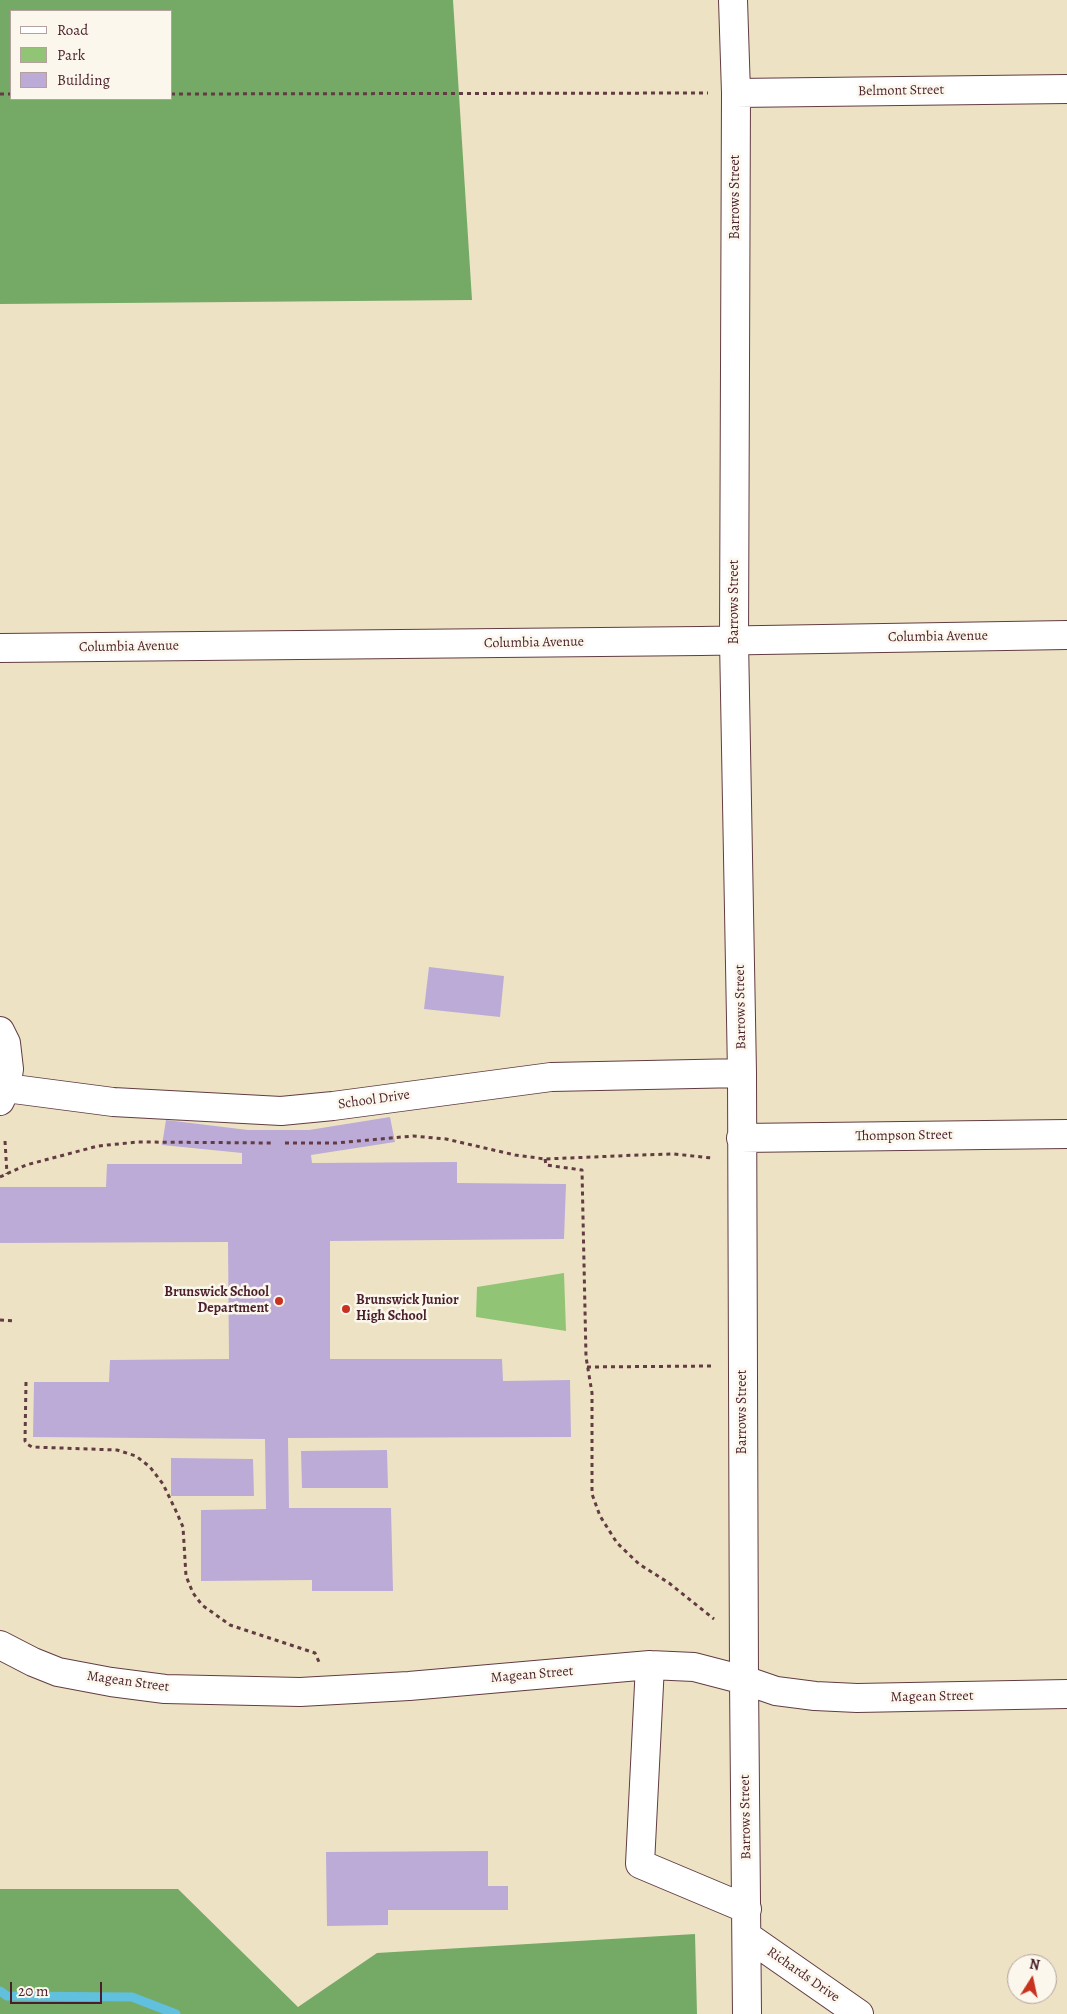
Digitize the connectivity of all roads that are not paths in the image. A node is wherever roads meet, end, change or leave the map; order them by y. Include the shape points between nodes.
1 (734, 0) edge
2 (1067, 90) edge
3 (736, 93) junction
4 (1067, 635) edge
5 (734, 640) junction
6 (0, 648) edge
7 (0, 1031) edge
8 (742, 1073) junction
9 (3, 1094) edge
10 (1067, 1134) edge
11 (742, 1138) junction
12 (0, 1645) edge
13 (650, 1665) junction
14 (744, 1680) junction
15 (1067, 1694) edge
16 (747, 1909) junction
17 (747, 1936) junction
18 (747, 2014) edge
19 (859, 2014) edge

1 - 3 street, Barrows Street
2 - 3 street, Belmont Street
3 - 5 street, Barrows Street
4 - 5 street, Columbia Avenue
5 - 6 street, Columbia Avenue
5 - 8 street, Barrows Street
7 - 9 street via 9,1056
8 - 9 street, School Drive via 551,1077 281,1111
8 - 11 street, Barrows Street
10 - 11 street, Thompson Street
11 - 14 street, Barrows Street
12 - 13 street, Magean Street via 58,1672 165,1689 300,1692
13 - 14 street, Magean Street via 694,1667
13 - 16 street via 640,1864
14 - 15 street, Magean Street via 776,1690 857,1698
14 - 16 street, Barrows Street
16 - 17 street, Barrows Street
17 - 18 street, Barrows Street
17 - 19 street, Richards Drive

